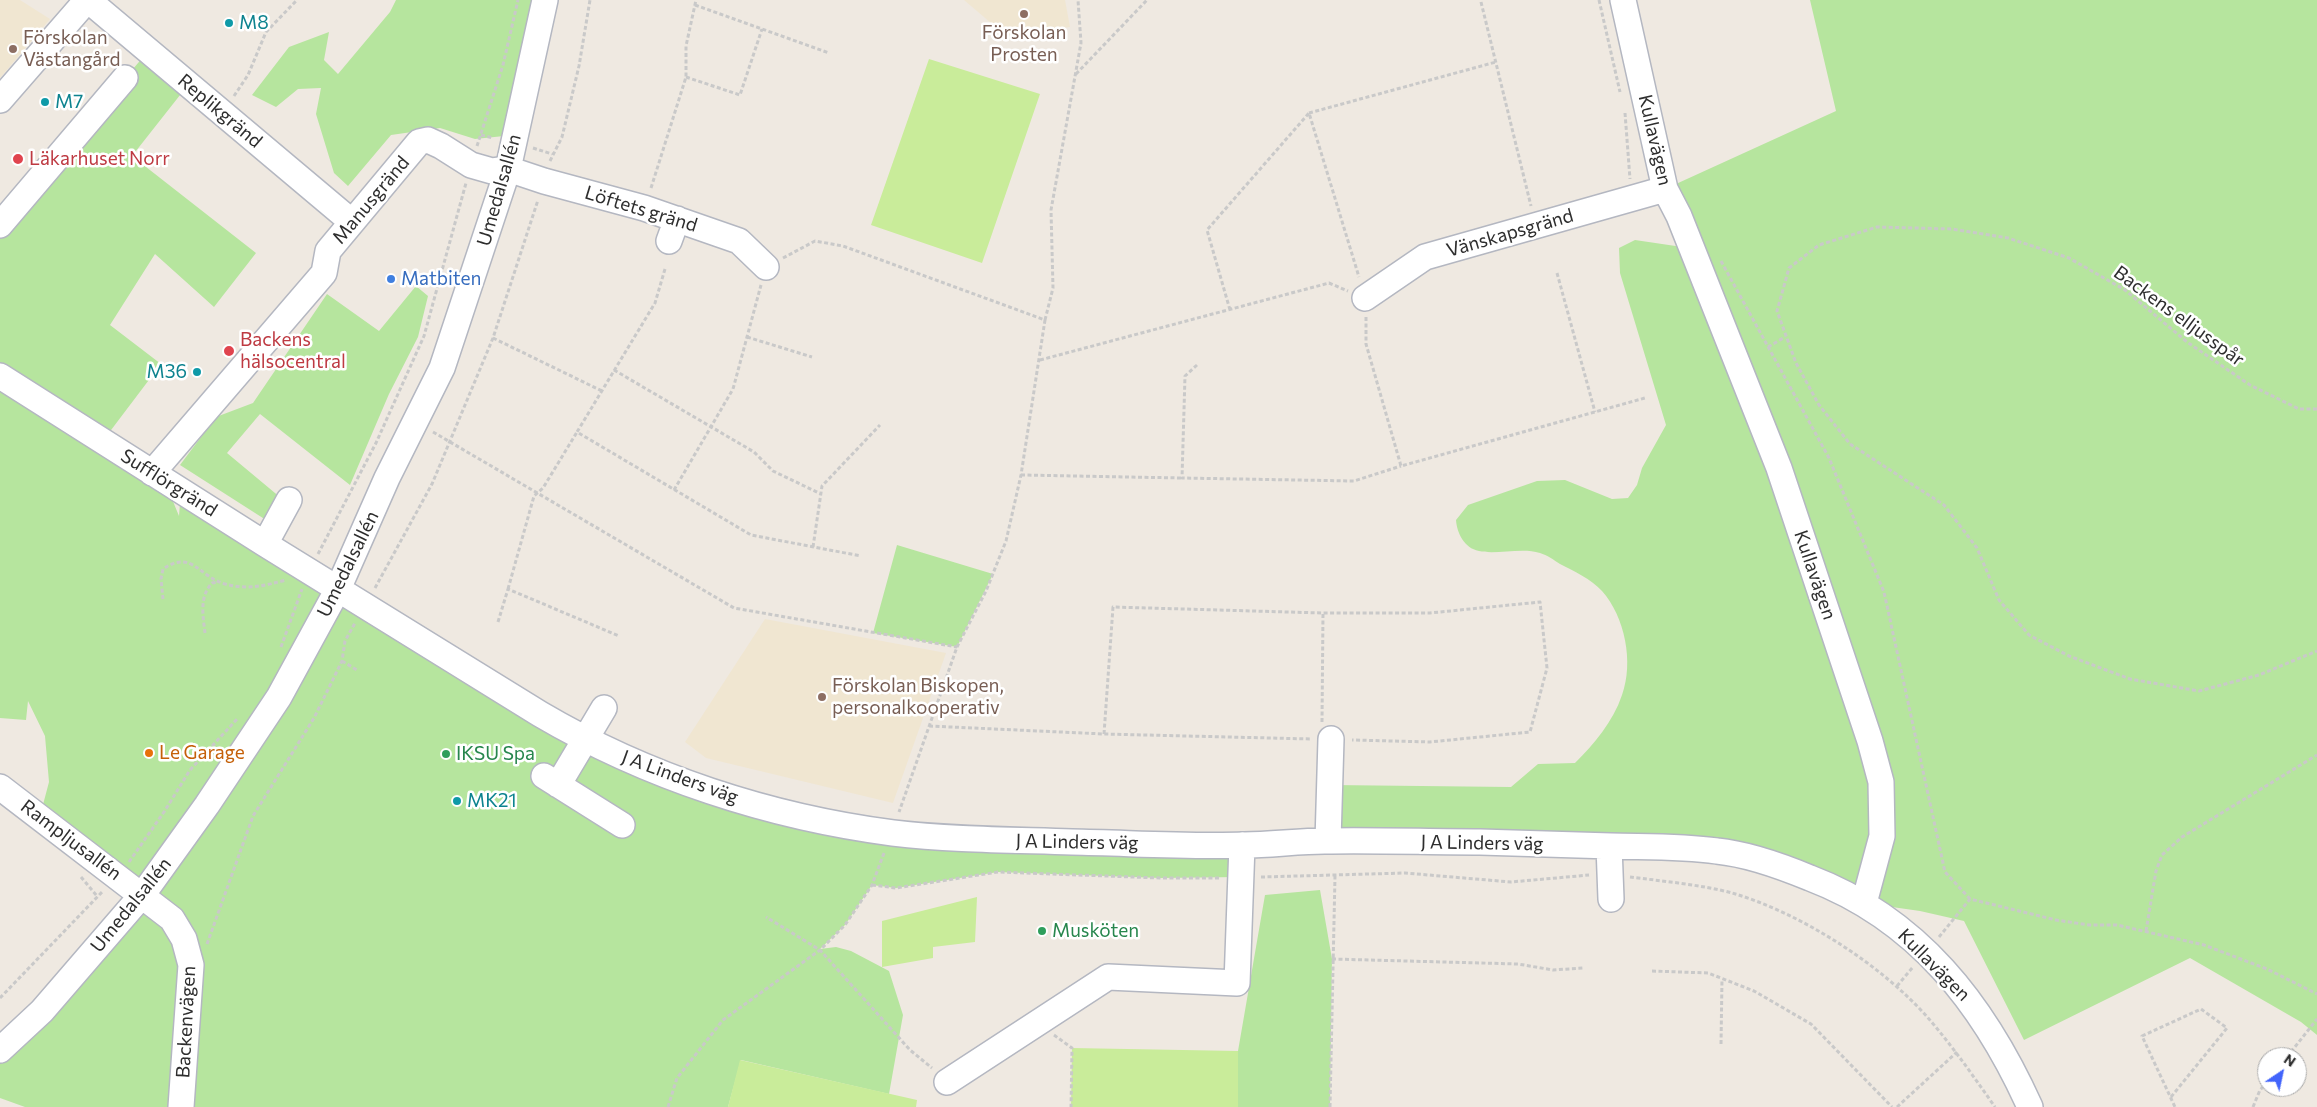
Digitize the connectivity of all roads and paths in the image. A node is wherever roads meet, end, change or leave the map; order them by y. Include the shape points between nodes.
1 (87, 0) edge
2 (297, 0) edge
3 (518, 0) edge
4 (546, 0) edge
5 (590, 0) edge
6 (696, 0) edge
7 (1078, 0) edge
8 (1147, 0) edge
9 (1599, 0) edge
10 (1624, 0) edge
11 (1481, 2) dead end
12 (695, 5) junction
13 (762, 29) junction
14 (829, 53) dead end
15 (1496, 62) junction
16 (1076, 74) junction
17 (686, 77) junction
18 (125, 78) dead end
19 (1621, 96) dead end
20 (0, 100) edge
21 (1623, 106) dead end
22 (222, 113) junction
23 (1309, 113) junction
24 (471, 165) junction
25 (508, 168) junction
26 (544, 181) junction
27 (1665, 189) junction
28 (1635, 197) junction
29 (644, 208) junction
30 (352, 222) junction
31 (0, 224) edge
32 (1536, 226) junction
33 (1720, 258) dead end
34 (766, 267) junction
35 (665, 268) dead end
36 (1556, 273) dead end
37 (1365, 298) junction
38 (1230, 310) junction
39 (1045, 320) junction
40 (1785, 336) junction
41 (747, 337) junction
42 (493, 338) junction
43 (1768, 347) junction
44 (812, 357) dead end
45 (1040, 360) junction
46 (1197, 366) dead end
47 (614, 370) junction
48 (0, 376) edge
49 (602, 391) junction
50 (1645, 398) dead end
51 (2317, 409) edge
52 (390, 410) junction
53 (1595, 412) junction
54 (414, 422) junction
55 (880, 425) dead end
56 (711, 427) junction
57 (577, 432) junction
58 (449, 440) junction
59 (1401, 466) junction
60 (152, 472) junction
61 (1021, 475) junction
62 (1182, 478) junction
63 (674, 490) junction
64 (539, 492) junction
65 (821, 494) junction
66 (289, 500) dead end
67 (265, 544) junction
68 (814, 547) junction
69 (861, 556) dead end
70 (305, 569) junction
71 (220, 582) junction
72 (338, 589) junction
73 (508, 589) junction
74 (163, 599) dead end
75 (364, 605) junction
76 (1323, 613) junction
77 (498, 622) dead end
78 (206, 633) dead end
79 (619, 636) dead end
80 (956, 647) junction
81 (280, 648) dead end
82 (2317, 651) edge
83 (342, 661) junction
84 (356, 670) dead end
85 (604, 708) dead end
86 (242, 713) dead end
87 (929, 726) junction
88 (1104, 734) junction
89 (1327, 739) junction
90 (585, 740) junction
91 (2317, 755) edge
92 (0, 787) edge
93 (899, 813) dead end
94 (622, 825) dead end
95 (1328, 841) junction
96 (1242, 845) junction
97 (1609, 846) junction
98 (885, 848) dead end
99 (1335, 876) junction
100 (119, 877) junction
101 (1240, 877) junction
102 (872, 885) junction
103 (1611, 887) junction
104 (143, 894) junction
105 (1970, 898) junction
106 (1864, 903) junction
107 (766, 917) dead end
108 (2146, 931) junction
109 (184, 939) junction
110 (1935, 942) dead end
111 (820, 950) junction
112 (1332, 959) junction
113 (1915, 965) dead end
114 (1584, 968) dead end
115 (1652, 971) dead end
116 (1722, 979) junction
117 (1897, 986) junction
118 (2317, 994) edge
119 (0, 998) edge
120 (2317, 1019) edge
121 (1037, 1023) junction
122 (1721, 1044) dead end
123 (2295, 1047) edge
124 (0, 1050) edge
125 (1957, 1052) junction
126 (948, 1082) joint
127 (2171, 1098) junction
128 (181, 1107) edge
129 (668, 1107) edge
130 (1072, 1107) edge
131 (1330, 1107) edge
132 (1892, 1107) edge
133 (1897, 1107) edge
134 (1995, 1107) edge
135 (2030, 1107) edge
136 (2175, 1107) edge

1 - 20 street
1 - 22 street, Replikgränd
2 - 22 path via 266,32 248,75
3 - 24 path via 503,65
4 - 25 street, Umedalsallén
5 - 26 path via 562,137 552,154
6 - 12 path
7 - 16 path via 1082,43
8 - 16 path
9 - 19 path
10 - 27 street, Kullavägen
11 - 15 path
12 - 13 path
12 - 17 path via 686,46
13 - 14 path
13 - 17 path via 740,95
15 - 23 path
15 - 32 path
16 - 39 path via 1051,210 1053,288
17 - 29 path
18 - 31 street
21 - 28 path via 1630,184
22 - 30 street, Replikgränd
23 - 37 path
23 - 38 path via 1207,230
24 - 25 street, Manusgränd via 492,170
24 - 30 street, Manusgränd via 428,140 419,142
24 - 52 path via 424,336
25 - 26 street, Löftets gränd
25 - 54 street, Umedalsallén via 442,368
26 - 29 street, Löftets gränd
26 - 42 path
27 - 28 street, Vänskapsgränd
27 - 106 street, Kullavägen via 1778,468 1870,741 1881,782 1882,836
28 - 32 street, Vänskapsgränd
29 - 34 street, Löftets gränd via 673,230 739,241
30 - 60 street, Manusgränd via 328,251 324,273
32 - 37 street, Vänskapsgränd via 1425,257
33 - 43 path
34 - 39 path via 815,241 843,246
34 - 41 path
35 - 47 path via 655,303
36 - 53 path
37 - 38 path via 1329,284
37 - 59 path via 1366,344
38 - 45 path
39 - 45 path
40 - 43 path
40 - 51 path, Backens elljusspår via 1777,311 1789,268 1819,245 1877,227 1952,229 2008,238 2069,258 2125,290 2187,342 2250,385 2299,408
40 - 82 path, Backens elljusspår via 1819,405 1850,444 1944,505 1977,548 1999,600 2029,635 2069,656 2130,679 2199,691 2259,674
41 - 44 path
41 - 56 path via 733,389
42 - 49 path
42 - 58 path
43 - 105 path via 1829,458 1884,592 1945,872
45 - 61 path
46 - 62 path via 1185,376
47 - 49 path
47 - 56 path
48 - 60 street, Sufflörgränd
49 - 57 path
50 - 53 path
52 - 54 path
52 - 70 path via 376,443
53 - 59 path
54 - 58 path
54 - 72 street, Umedalsallén
55 - 65 path via 822,486
56 - 63 path
56 - 65 path via 754,452 773,471
57 - 63 path
57 - 64 path
58 - 64 path
58 - 75 path via 432,484 398,550
59 - 62 path via 1354,481
60 - 67 street, Sufflörgränd
61 - 62 path
61 - 80 path via 1006,541 986,591
63 - 68 path via 751,535
64 - 73 path via 534,496
64 - 80 path via 734,608
65 - 68 path
66 - 67 street
67 - 70 street, Sufflörgränd
68 - 69 path
70 - 71 path via 286,580 256,588
70 - 72 street, Sufflörgränd
70 - 81 path via 304,582
71 - 74 path via 189,562 174,561 163,569 160,579
71 - 78 path via 212,583 205,594 202,610
72 - 75 street, J A Linders väg
72 - 104 street, Umedalsallén via 279,697
73 - 77 path
73 - 79 path
75 - 83 path via 345,641
75 - 90 street, J A Linders väg
76 - 88 path via 1112,607
76 - 89 path
76 - 89 path via 1430,613 1540,602 1547,668 1530,732 1430,742
80 - 87 path
83 - 84 path
83 - 109 path via 314,718 253,816 208,944
85 - 90 street
86 - 100 path via 190,770
87 - 88 path
87 - 93 path
88 - 89 path
89 - 95 street
90 - 94 street via 551,781
90 - 96 street, J A Linders väg via 701,789 798,815 893,832 998,840
91 - 108 path via 2182,837 2162,854 2156,870
92 - 100 street, Rampljusallén
95 - 96 street, J A Linders väg
95 - 97 street, J A Linders väg
96 - 101 street
97 - 103 street
97 - 106 street, J A Linders väg via 1686,848 1749,857 1814,879
98 - 102 path
99 - 101 path
99 - 103 path via 1405,873 1511,882 1584,875
99 - 112 path
100 - 104 street, Rampljusallén
100 - 119 path
101 - 102 path via 1160,878 998,872 896,888
101 - 121 street via 1236,983 1108,977
102 - 111 path via 845,925
103 - 117 path via 1732,893 1802,921
104 - 109 street, Backenvägen via 172,919
104 - 124 street, Umedalsallén via 42,1010
105 - 108 path via 2056,920
105 - 110 path
106 - 135 street, Kullavägen via 1919,945 1954,980 1992,1034
107 - 111 path
108 - 118 path via 2239,957
109 - 128 street, Backenvägen via 191,965
111 - 126 path via 910,1050
111 - 129 path via 723,1020 677,1078
112 - 114 path via 1518,964 1552,970
112 - 131 path
113 - 117 path
115 - 116 path via 1708,973
116 - 122 path
116 - 132 path via 1754,991 1810,1024
117 - 125 path
120 - 123 path
121 - 126 street
121 - 130 path via 1072,1048
125 - 133 path
125 - 134 path
127 - 127 path via 2142,1036 2201,1009 2227,1028
127 - 136 path

